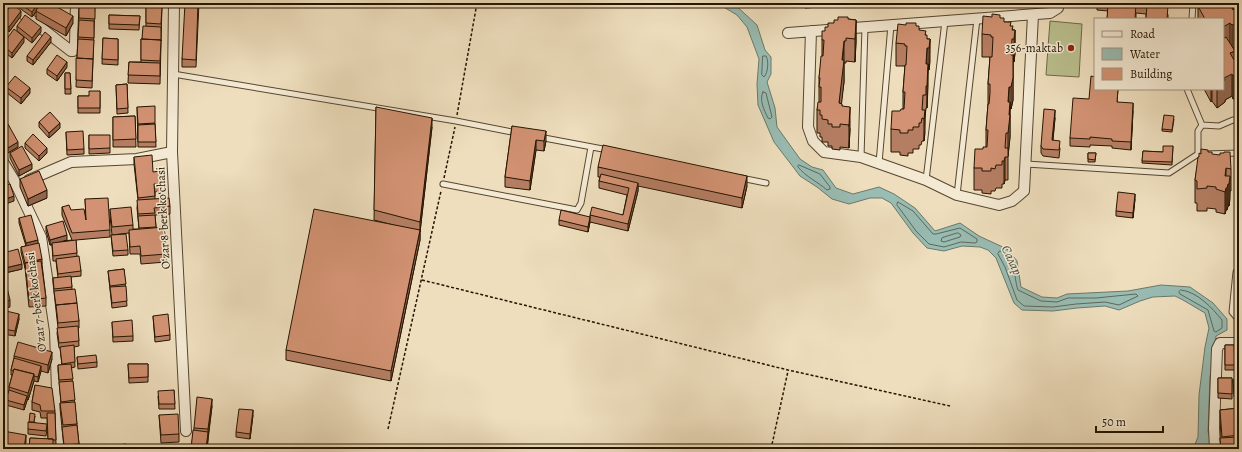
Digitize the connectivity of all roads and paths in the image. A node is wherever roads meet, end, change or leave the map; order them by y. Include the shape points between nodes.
1 (9, 3) edge
2 (76, 3) edge
3 (174, 3) edge
4 (478, 3) edge
5 (1058, 3) edge
6 (1193, 3) edge
7 (1033, 15) junction
8 (1192, 18) edge
9 (977, 19) junction
10 (944, 21) junction
11 (891, 25) junction
12 (865, 27) junction
13 (811, 31) junction
14 (788, 33) dead end
15 (173, 74) junction
16 (1187, 90) edge
17 (1239, 120) edge
18 (456, 121) junction
19 (1202, 125) junction
20 (524, 134) edge
21 (531, 135) edge
22 (591, 147) junction
23 (172, 152) junction
24 (614, 152) edge
25 (1198, 154) junction
26 (1239, 154) edge
27 (861, 157) junction
28 (3, 162) edge
29 (879, 163) junction
30 (1026, 164) junction
31 (735, 176) edge
32 (926, 180) junction
33 (766, 183) dead end
34 (443, 184) junction
35 (16, 186) junction
36 (957, 195) junction
37 (1239, 270) edge
38 (422, 280) junction
39 (1239, 318) edge
40 (1239, 343) edge
41 (788, 370) junction
42 (950, 406) dead end
43 (388, 430) dead end
44 (186, 432) dead end
45 (59, 449) edge
46 (771, 449) edge
47 (1215, 449) edge

1 - 2 street via 71,51 75,44
3 - 15 street, Oʻzar 8-berk koʻchasi
4 - 18 path
5 - 7 street via 1058,8 1050,13
6 - 8 lane
7 - 9 street
7 - 30 street
9 - 10 street
9 - 36 lane
10 - 11 street
10 - 32 lane
11 - 12 street
11 - 29 lane
12 - 13 street
12 - 27 lane
13 - 14 street
13 - 27 street via 808,127 813,141 824,152
15 - 18 lane
15 - 23 street, Oʻzar 8-berk koʻchasi
16 - 19 lane
17 - 19 lane via 1219,126
18 - 20 lane
18 - 34 path
19 - 25 lane via 1198,131
21 - 22 lane
22 - 24 lane
22 - 34 lane via 581,202 577,210
23 - 35 street via 137,160 71,162
23 - 44 street, Oʻzar 8-berk koʻchasi
25 - 26 lane
25 - 30 lane via 1169,173
27 - 29 street
28 - 35 street, O'zar 7-berk ko'chasi
29 - 32 street
30 - 36 street via 1024,192 1012,201 998,206
31 - 33 lane
32 - 36 street
34 - 38 path
35 - 45 street, O'zar 7-berk ko'chasi via 41,237 54,331
37 - 39 lane via 1236,272 1232,312
38 - 41 path
38 - 43 path
40 - 47 street via 1220,344 1218,349
41 - 42 path
41 - 46 path

